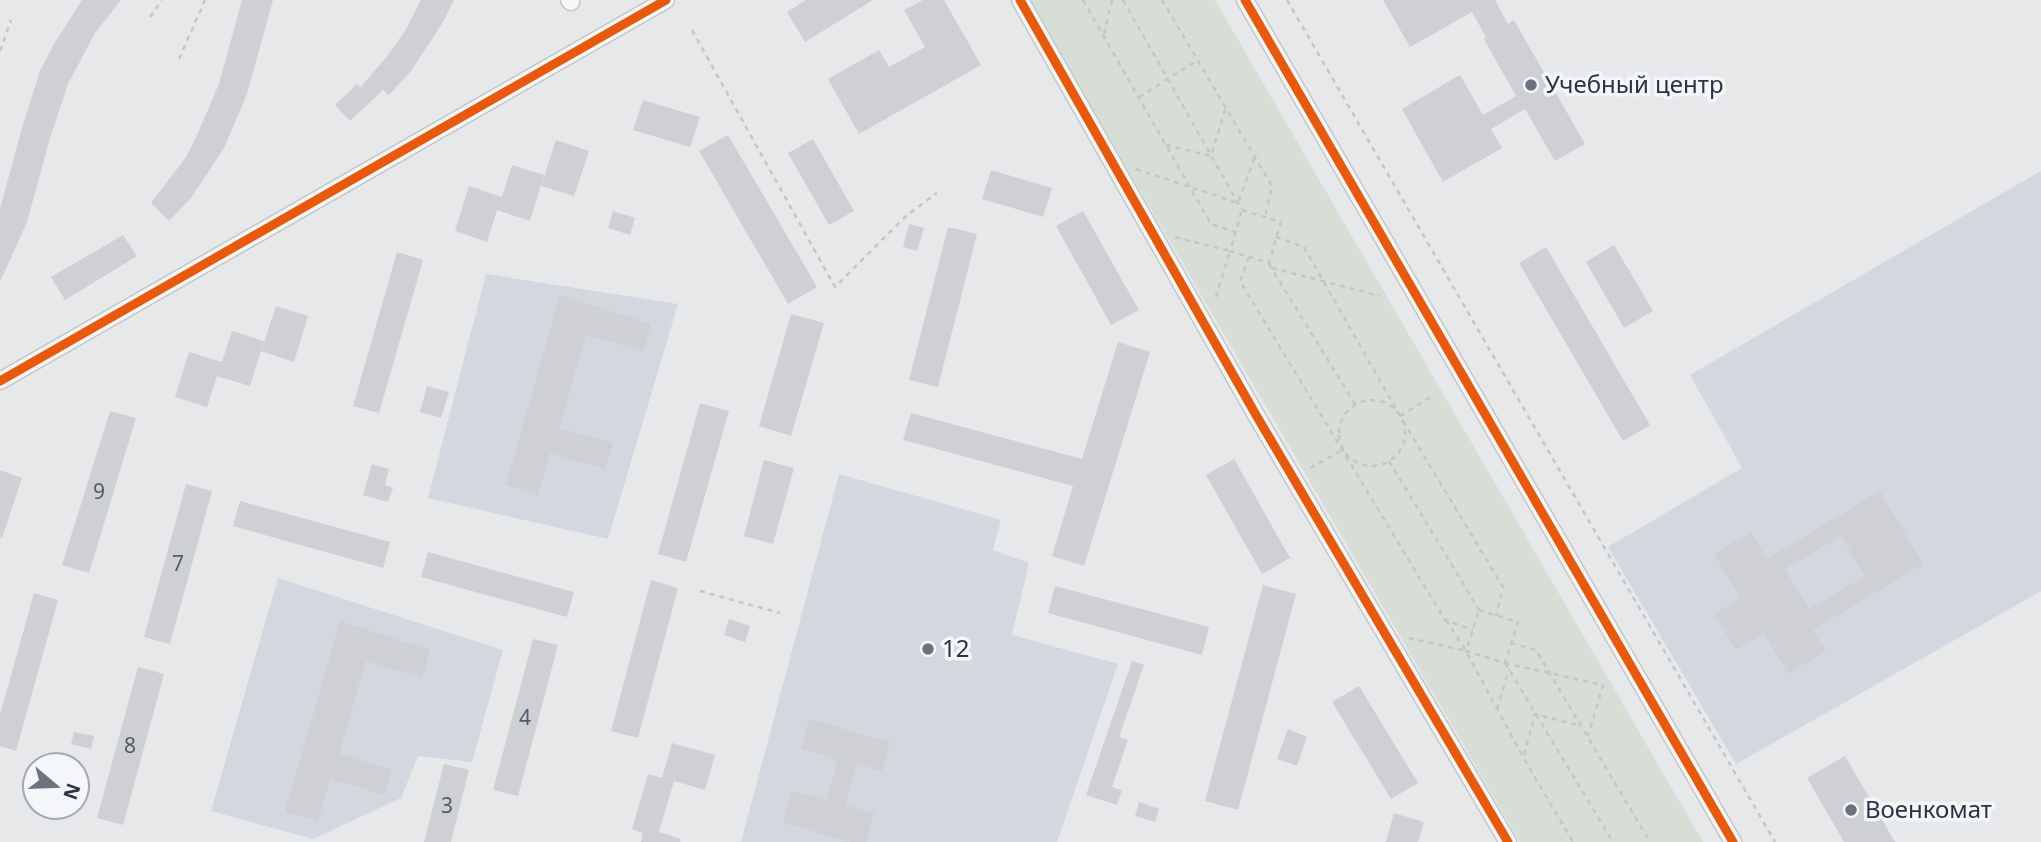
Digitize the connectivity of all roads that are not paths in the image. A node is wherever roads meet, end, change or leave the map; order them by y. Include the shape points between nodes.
1 (666, 0) edge
2 (1020, 0) edge
3 (1245, 0) edge
4 (0, 381) edge
5 (1508, 842) edge
6 (1733, 842) edge

1 - 4 street
2 - 5 street via 1256,415
3 - 6 street

